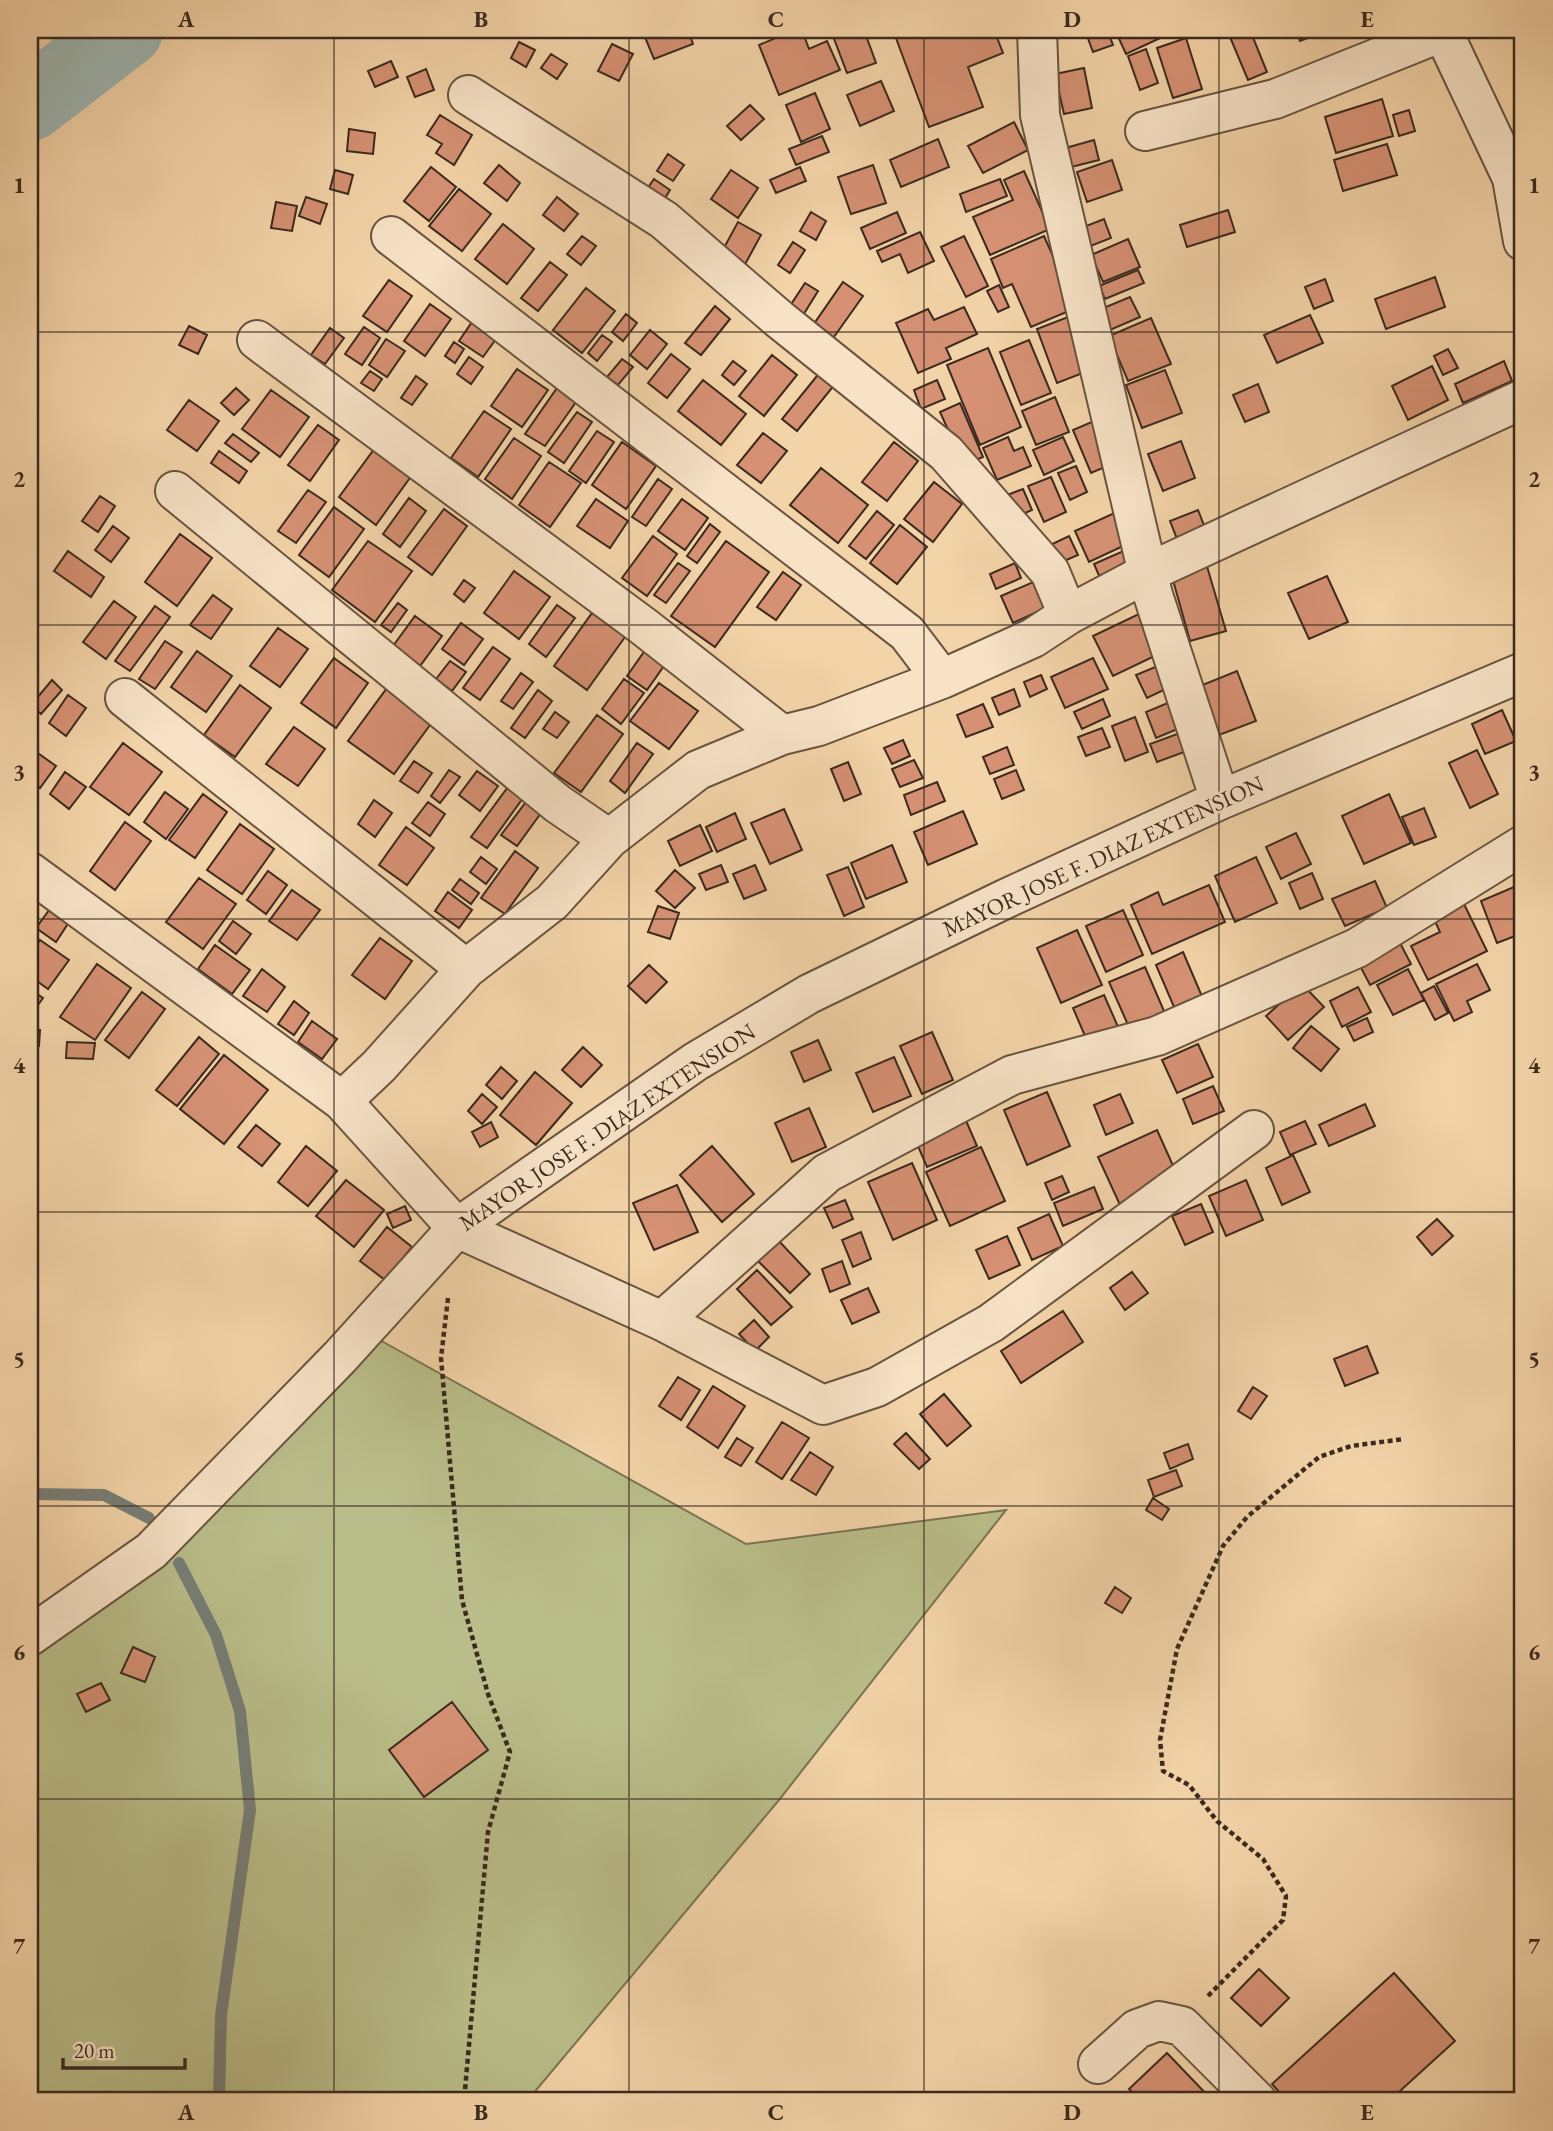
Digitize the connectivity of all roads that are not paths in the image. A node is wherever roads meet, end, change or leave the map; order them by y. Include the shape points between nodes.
1 (1037, 30) edge
2 (1442, 31) edge
3 (468, 95) dead end
4 (1145, 131) dead end
5 (391, 236) dead end
6 (1523, 241) edge
7 (257, 340) dead end
8 (1523, 399) edge
9 (175, 491) dead end
10 (1149, 572) junction
11 (1068, 615) junction
12 (1523, 672) edge
13 (942, 679) junction
14 (125, 698) dead end
15 (782, 735) junction
16 (1220, 800) junction
17 (609, 839) junction
18 (1523, 845) edge
19 (30, 872) edge
20 (466, 969) junction
21 (342, 1101) junction
22 (1254, 1130) dead end
23 (457, 1228) junction
24 (662, 1321) junction
25 (30, 1636) edge
26 (1098, 2064) dead end
27 (1257, 2101) edge

1 - 10 street via 1040,115
2 - 4 street via 1275,99
2 - 6 street via 1512,178
3 - 11 street via 664,220 946,453 1050,572
5 - 13 street via 907,633
7 - 15 street
8 - 10 street
9 - 17 street via 558,804
10 - 11 street
10 - 16 street
11 - 13 street via 1033,638
12 - 16 street, MAYOR JOSE F. DIAZ EXTENSION
13 - 15 street via 819,726
14 - 20 street
15 - 17 street via 698,770
16 - 23 street, MAYOR JOSE F. DIAZ EXTENSION via 809,994 695,1062
17 - 20 street via 552,902
18 - 24 street via 1357,948 1157,1036 1012,1075 827,1173
19 - 21 street
20 - 21 street
21 - 23 street
22 - 24 street via 991,1323 877,1387 823,1405
23 - 24 street
23 - 25 street, MAYOR JOSE F. DIAZ EXTENSION via 340,1357 151,1551
26 - 27 street via 1137,2029 1159,2021 1182,2026

